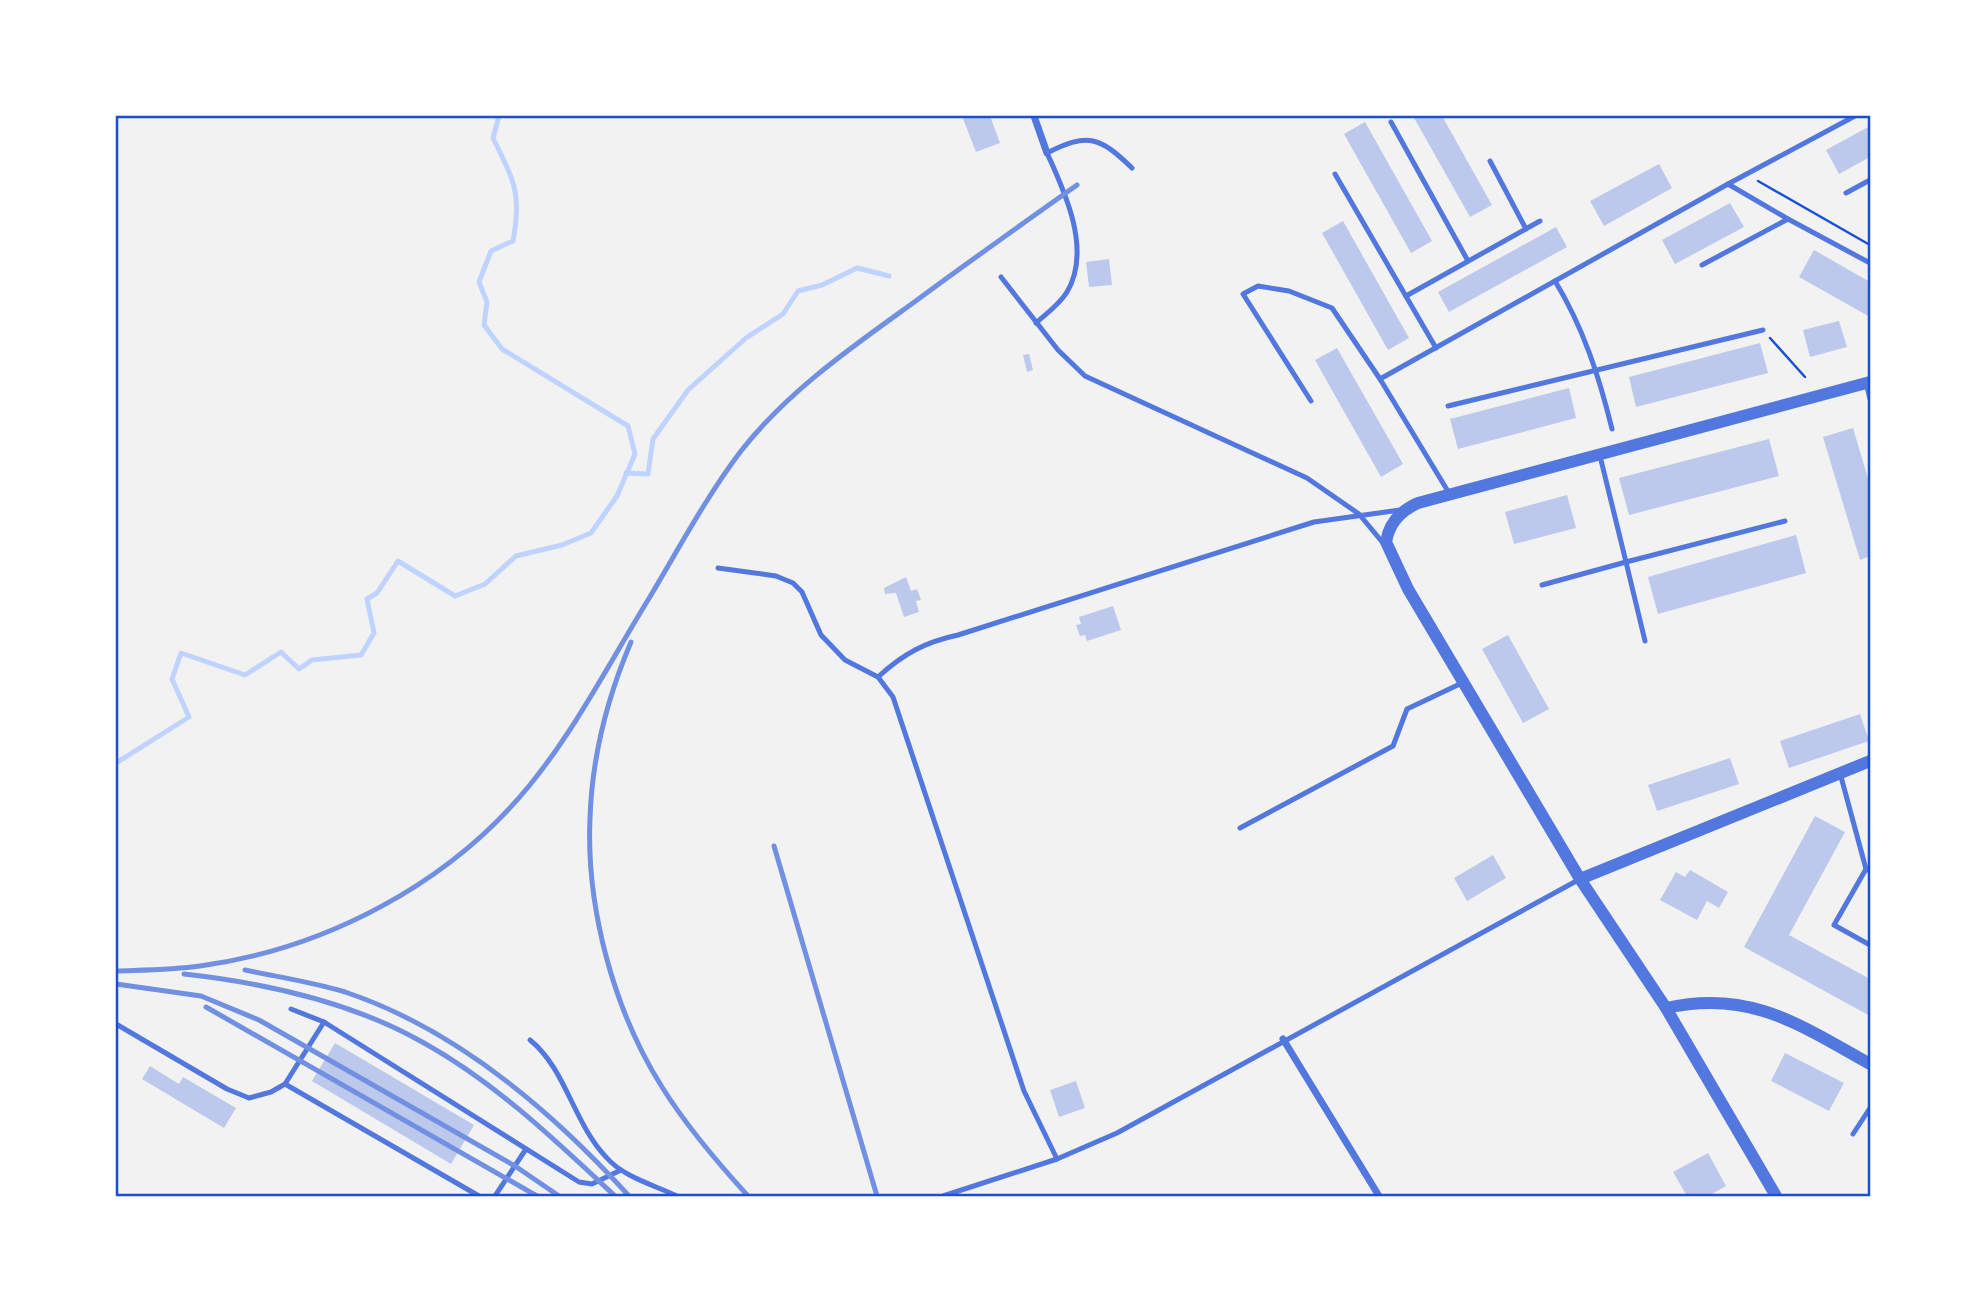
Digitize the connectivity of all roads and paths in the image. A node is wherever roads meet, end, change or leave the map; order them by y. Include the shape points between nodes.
1 (1034, 116) edge
2 (1855, 116) edge
3 (1391, 122) dead end
4 (1047, 153) junction
5 (1490, 161) dead end
6 (1132, 168) dead end
7 (1335, 174) dead end
8 (1746, 174) junction
9 (1871, 180) edge
10 (1728, 184) junction
11 (1846, 193) dead end
12 (1788, 219) junction
13 (1540, 221) dead end
14 (1525, 229) junction
15 (1871, 245) edge
16 (1468, 261) junction
17 (1871, 262) edge
18 (1702, 265) dead end
19 (1000, 277) dead end
20 (1555, 281) junction
21 (1406, 296) junction
22 (1036, 323) junction
23 (1763, 330) joint
24 (1436, 348) junction
25 (1598, 371) junction
26 (1805, 377) dead end
27 (1380, 379) junction
28 (1868, 382) edge
29 (1871, 399) edge
30 (1311, 401) dead end
31 (1448, 407) dead end
32 (1612, 429) dead end
33 (1599, 453) junction
34 (1450, 495) junction
35 (1406, 509) junction
36 (1359, 513) junction
37 (1786, 521) dead end
38 (1390, 555) junction
39 (1626, 562) junction
40 (718, 568) dead end
41 (1542, 585) dead end
42 (1645, 641) dead end
43 (878, 677) junction
44 (1465, 682) junction
45 (1871, 761) edge
46 (1840, 773) junction
47 (1240, 828) dead end
48 (1868, 870) edge
49 (1580, 878) junction
50 (1871, 945) edge
51 (1666, 1008) junction
52 (291, 1009) dead end
53 (324, 1022) junction
54 (116, 1024) edge
55 (1283, 1039) junction
56 (530, 1040) dead end
57 (1870, 1062) edge
58 (285, 1084) junction
59 (1871, 1108) edge
60 (1853, 1134) dead end
61 (526, 1149) junction
62 (1056, 1159) junction
63 (621, 1170) junction
64 (479, 1196) edge
65 (495, 1196) edge
66 (677, 1196) edge
67 (943, 1196) edge
68 (1379, 1196) edge
69 (1776, 1196) edge

1 - 4 street
2 - 8 lane
3 - 16 lane
4 - 6 lane via 1076,140 1095,140
4 - 22 lane via 1074,218 1075,257 1066,293
5 - 14 lane
7 - 21 lane
8 - 10 lane
8 - 15 path
9 - 11 lane
10 - 12 lane
10 - 20 lane
12 - 17 lane
12 - 18 lane
13 - 14 lane
14 - 16 lane
16 - 21 lane
19 - 22 lane
20 - 24 lane
20 - 25 lane
21 - 24 lane
22 - 36 lane via 1085,376 1307,478
23 - 25 lane
23 - 26 path
24 - 27 lane
25 - 31 lane
25 - 32 lane
27 - 30 lane via 1332,309 1289,291 1258,286 1243,294
27 - 34 lane
28 - 29 lane
28 - 33 street
33 - 34 street
33 - 39 lane
34 - 35 street
35 - 36 lane
35 - 38 street via 1388,531
36 - 38 lane
36 - 43 lane via 1314,522 927,642
37 - 39 lane
38 - 44 street
39 - 41 lane
39 - 42 lane
40 - 43 lane via 776,576 793,583 802,592 821,635 845,660
43 - 62 lane via 900,710 1024,1091
44 - 47 lane via 1407,709 1393,746
44 - 49 street
45 - 46 street
46 - 48 lane
46 - 49 street
48 - 50 lane via 1834,925
49 - 51 street
49 - 55 lane
51 - 57 street via 1703,1000 1750,1007 1787,1018
51 - 69 street
52 - 53 lane
53 - 58 lane
53 - 61 lane
54 - 58 lane via 239,1094 259,1097
55 - 62 lane via 1117,1133
55 - 68 street
56 - 63 lane via 553,1063 593,1141
58 - 64 lane
59 - 60 lane
61 - 63 lane via 586,1184
61 - 65 lane
62 - 67 lane
63 - 66 lane

